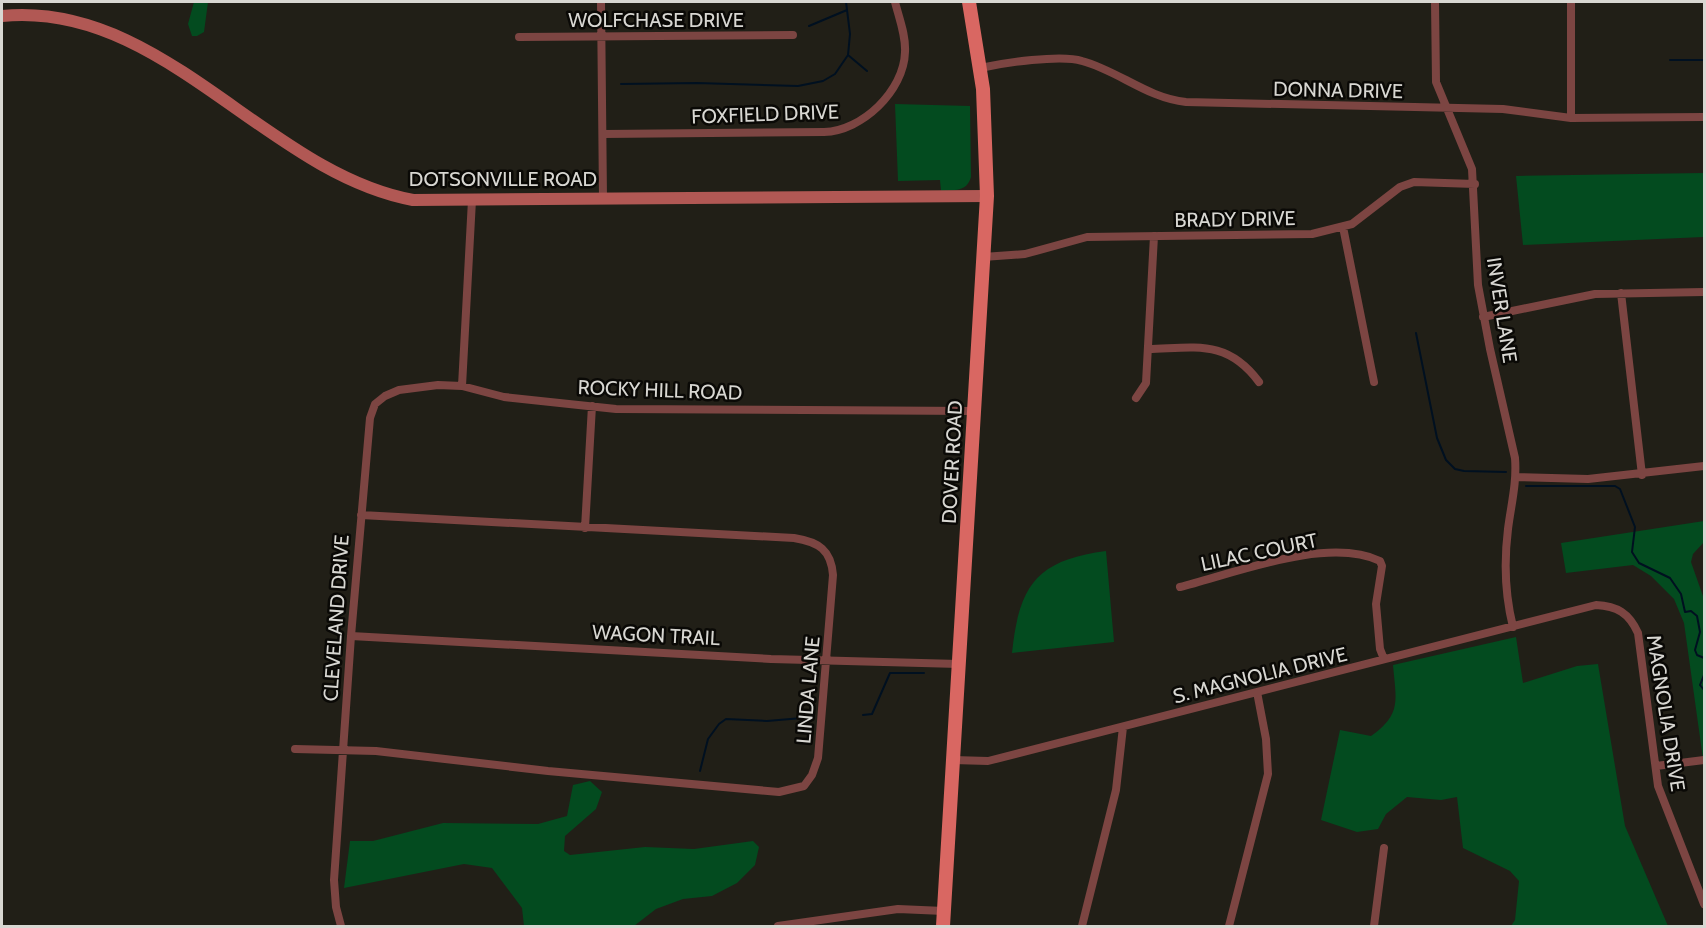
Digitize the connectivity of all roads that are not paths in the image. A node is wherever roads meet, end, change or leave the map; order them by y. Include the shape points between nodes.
1 (601, 2) edge
2 (895, 2) edge
3 (969, 2) edge
4 (1435, 2) edge
5 (1571, 2) edge
6 (2, 16) edge
7 (793, 35) dead end
8 (601, 36) junction
9 (519, 37) dead end
10 (980, 68) junction
11 (1446, 109) junction
12 (1704, 117) edge
13 (1571, 118) junction
14 (603, 134) junction
15 (1475, 184) junction
16 (987, 196) junction
17 (603, 199) junction
18 (472, 200) junction
19 (1343, 227) junction
20 (1154, 236) junction
21 (983, 257) junction
22 (1704, 292) edge
23 (1621, 293) junction
24 (1484, 317) junction
25 (1148, 348) junction
26 (1259, 382) dead end
27 (1374, 382) dead end
28 (462, 386) junction
29 (1136, 398) dead end
30 (592, 406) junction
31 (974, 411) junction
32 (1704, 466) edge
33 (1642, 475) junction
34 (1516, 477) junction
35 (361, 515) junction
36 (585, 528) junction
37 (1180, 587) dead end
38 (1574, 611) joint
39 (1513, 627) junction
40 (351, 636) junction
41 (1384, 659) junction
42 (827, 660) junction
43 (959, 664) junction
44 (1257, 692) junction
45 (1123, 727) junction
46 (295, 749) dead end
47 (342, 752) junction
48 (953, 760) junction
49 (1704, 760) edge
50 (1656, 766) junction
51 (1384, 848) dead end
52 (1704, 904) edge
53 (944, 911) junction
54 (799, 925) edge
55 (341, 927) edge
56 (778, 927) edge
57 (943, 927) edge
58 (1082, 927) edge
59 (1229, 927) edge
60 (1374, 927) edge

1 - 8 street
2 - 14 street, FOXFIELD DRIVE via 904,40 901,74 891,91 865,117 844,130
3 - 10 main road, DOVER ROAD
4 - 11 street, INVER LANE via 1436,82
5 - 13 street
6 - 18 main road, DOTSONVILLE ROAD via 18,7 81,12 113,21 135,31 200,75 327,167 369,188 412,200
7 - 8 street, WOLFCHASE DRIVE
8 - 9 street, WOLFCHASE DRIVE
8 - 14 street
10 - 11 street, DONNA DRIVE via 1074,59 1173,100
10 - 16 main road, DOVER ROAD
11 - 13 street, DONNA DRIVE via 1524,110
11 - 15 street, INVER LANE via 1468,156
12 - 13 street, DONNA DRIVE
14 - 17 street
15 - 19 street, BRADY DRIVE via 1425,181 1400,187 1370,212
15 - 24 street, INVER LANE via 1476,265
16 - 17 main road, DOTSONVILLE ROAD
16 - 21 main road, DOVER ROAD
17 - 18 main road, DOTSONVILLE ROAD
18 - 28 street
19 - 20 street, BRADY DRIVE via 1312,234
19 - 27 street
20 - 21 street, BRADY DRIVE via 1087,237 1025,254
20 - 25 street
21 - 31 main road, DOVER ROAD
22 - 23 street
23 - 24 street via 1575,296
23 - 33 street
24 - 34 street, INVER LANE via 1514,446
25 - 26 street via 1222,351 1240,361
25 - 29 street via 1146,383
28 - 30 street, ROCKY HILL ROAD via 504,397
28 - 35 street, CLEVELAND DRIVE via 399,390 375,404 370,418
30 - 31 street, ROCKY HILL ROAD via 616,410
30 - 36 street
31 - 43 main road, DOVER ROAD
32 - 33 street
33 - 34 street via 1588,479
34 - 39 street, INVER LANE via 1506,552 1506,587
35 - 36 street, LINDA LANE
35 - 40 street, CLEVELAND DRIVE
36 - 42 street, LINDA LANE via 794,538 816,543 828,553 833,570
37 - 41 street, LILAC COURT via 1321,553 1359,555 1380,561 1382,574 1376,611
38 - 39 street, S. MAGNOLIA DRIVE
38 - 50 street, MAGNOLIA DRIVE via 1596,605 1614,607 1634,623 1640,642
39 - 41 street, S. MAGNOLIA DRIVE
40 - 42 street, WAGON TRAIL
40 - 47 street, CLEVELAND DRIVE
41 - 44 street, S. MAGNOLIA DRIVE
42 - 43 street, WAGON TRAIL
42 - 47 street, LINDA LANE via 818,758 808,782 793,790 637,780 376,752
43 - 48 main road, DOVER ROAD
44 - 45 street, S. MAGNOLIA DRIVE
44 - 59 street via 1268,774
45 - 48 street, S. MAGNOLIA DRIVE via 988,761
45 - 58 street via 1116,790
46 - 47 street, LINDA LANE
47 - 55 street, CLEVELAND DRIVE via 334,880
48 - 53 main road, DOVER ROAD
49 - 50 street
50 - 52 street, MAGNOLIA DRIVE via 1660,797
51 - 60 street
53 - 54 street via 898,909
53 - 57 main road, DOVER ROAD
54 - 56 street

